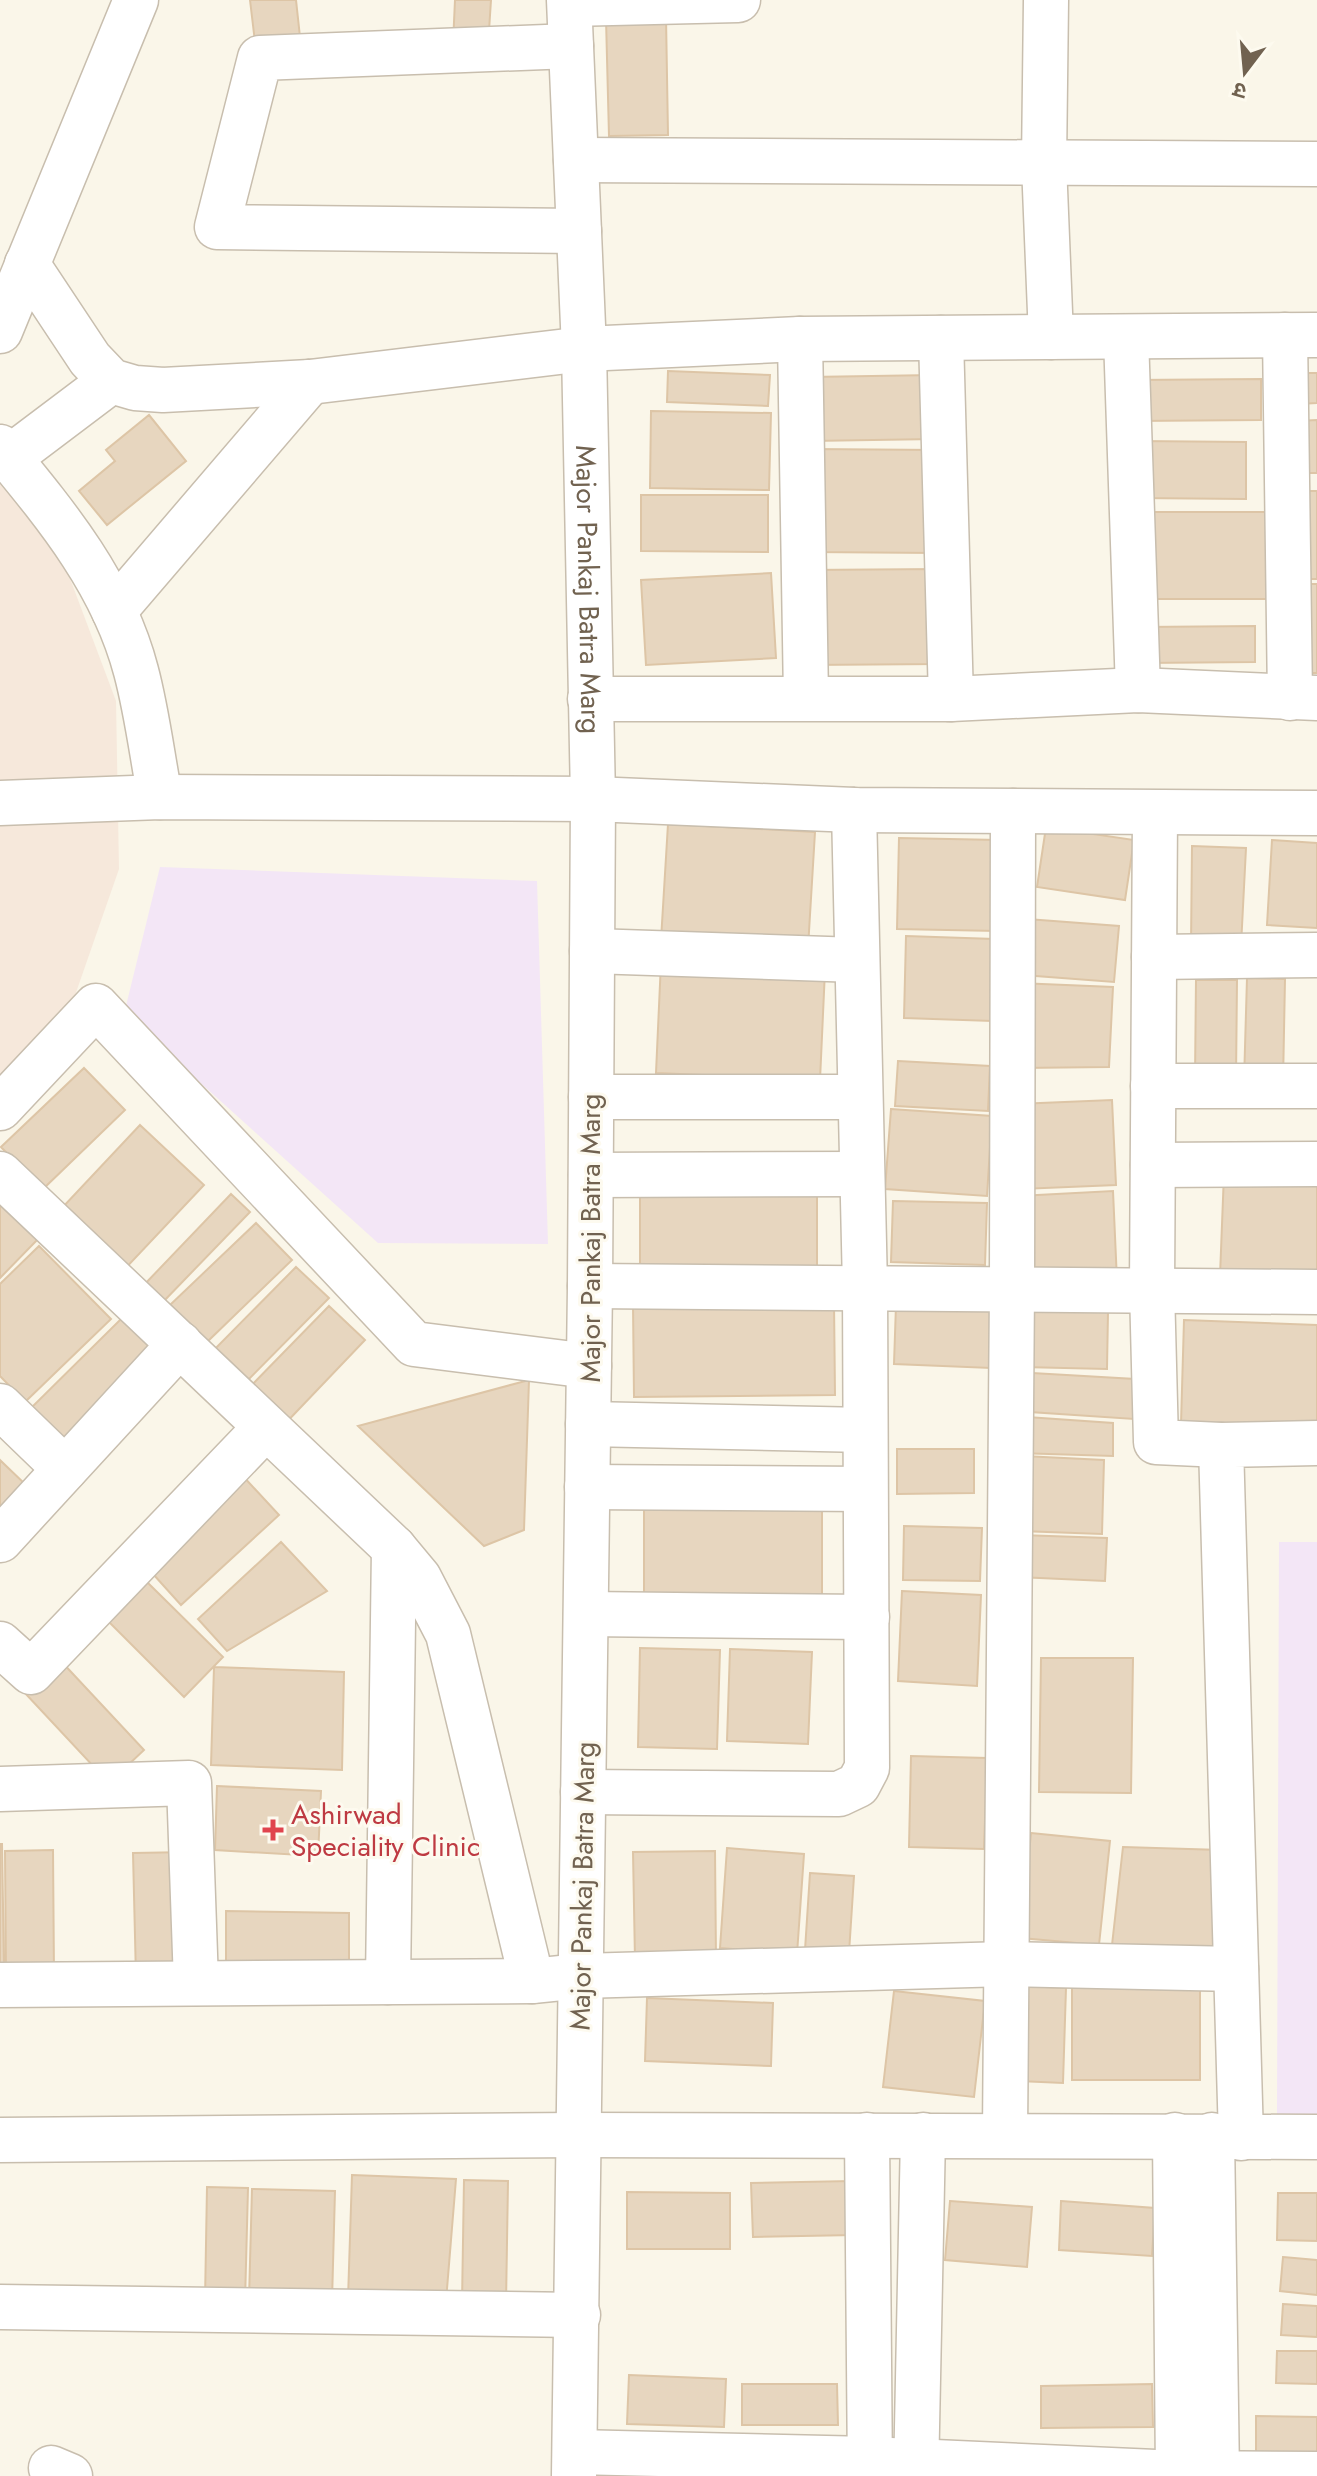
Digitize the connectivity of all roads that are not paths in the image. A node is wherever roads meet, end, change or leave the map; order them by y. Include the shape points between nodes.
1 (136, 0) edge
2 (738, 0) edge
3 (1046, 0) edge
4 (570, 2) edge
5 (571, 46) junction
6 (576, 160) junction
7 (1044, 164) junction
8 (1317, 164) edge
9 (579, 231) junction
10 (27, 264) junction
11 (0, 331) edge
12 (1301, 335) edge
13 (1051, 337) junction
14 (1126, 337) junction
15 (941, 338) junction
16 (800, 339) junction
17 (584, 349) junction
18 (111, 381) junction
19 (310, 382) junction
20 (4, 452) edge
21 (114, 611) junction
22 (1138, 690) junction
23 (806, 698) junction
24 (1304, 698) edge
25 (590, 699) junction
26 (951, 699) junction
27 (160, 797) junction
28 (593, 799) junction
29 (0, 803) edge
30 (854, 810) junction
31 (1013, 811) junction
32 (1155, 813) junction
33 (1317, 813) edge
34 (592, 951) junction
35 (1317, 955) edge
36 (1154, 957) junction
37 (857, 960) junction
38 (1153, 1086) junction
39 (1317, 1086) edge
40 (591, 1097) junction
41 (860, 1097) junction
42 (0, 1108) edge
43 (1317, 1164) edge
44 (1153, 1165) junction
45 (0, 1174) edge
46 (862, 1174) junction
47 (591, 1175) junction
48 (590, 1286) junction
49 (865, 1287) junction
50 (1012, 1288) junction
51 (1152, 1289) junction
52 (1317, 1292) edge
53 (180, 1344) junction
54 (589, 1366) junction
55 (0, 1406) edge
56 (588, 1424) junction
57 (266, 1427) junction
58 (865, 1430) junction
59 (1317, 1443) edge
60 (1221, 1445) junction
61 (65, 1469) junction
62 (587, 1487) junction
63 (865, 1489) junction
64 (0, 1540) edge
65 (394, 1548) junction
66 (586, 1614) junction
67 (867, 1617) junction
68 (0, 1644) edge
69 (0, 1789) edge
70 (583, 1792) junction
71 (1006, 1964) junction
72 (1236, 1969) junction
73 (581, 1976) junction
74 (532, 1981) junction
75 (388, 1982) junction
76 (196, 1983) junction
77 (0, 1985) edge
78 (580, 2135) junction
79 (867, 2135) junction
80 (923, 2135) junction
81 (1005, 2135) junction
82 (1209, 2136) junction
83 (1317, 2137) edge
84 (0, 2140) edge
85 (0, 2307) edge
86 (578, 2315) junction
87 (574, 2464) edge
88 (869, 2467) edge
89 (916, 2469) edge
90 (1198, 2474) edge
91 (1317, 2474) edge

1 - 10 street
2 - 4 street
3 - 7 street
4 - 5 street, Major Pankaj Batra Marg
5 - 6 street, Major Pankaj Batra Marg
5 - 9 street via 260,58 217,227
6 - 7 street
6 - 9 street, Major Pankaj Batra Marg
7 - 8 street
7 - 13 street
9 - 17 street, Major Pankaj Batra Marg
10 - 11 street
10 - 18 street via 90,359
12 - 14 street
12 - 24 street
13 - 14 street
13 - 15 street
14 - 22 street
15 - 16 street
15 - 26 street
16 - 17 street
16 - 23 street
17 - 19 street
17 - 25 street, Major Pankaj Batra Marg
18 - 19 street via 163,390
18 - 20 street
19 - 21 street
20 - 21 street via 63,524
21 - 27 street via 136,670
22 - 24 street
22 - 26 street
23 - 25 street
23 - 26 street
25 - 28 street, Major Pankaj Batra Marg
27 - 28 street
27 - 29 street
28 - 30 street
28 - 34 street, Major Pankaj Batra Marg
30 - 31 street
30 - 37 street
31 - 32 street
31 - 50 street
32 - 33 street
32 - 36 street
34 - 37 street
34 - 40 street, Major Pankaj Batra Marg
35 - 36 street
36 - 38 street
37 - 41 street
38 - 39 street
38 - 44 street
40 - 41 street
40 - 47 street, Major Pankaj Batra Marg
41 - 46 street
42 - 54 street via 96,1006 414,1344
43 - 44 street
44 - 51 street
45 - 53 street
46 - 47 street
46 - 49 street
47 - 48 street, Major Pankaj Batra Marg
48 - 49 street
48 - 54 street, Major Pankaj Batra Marg
49 - 50 street
49 - 58 street
50 - 51 street
50 - 71 street
51 - 52 street
51 - 60 street via 1156,1442
53 - 57 street
53 - 61 street
54 - 56 street, Major Pankaj Batra Marg
55 - 61 street
56 - 58 street
56 - 62 street, Major Pankaj Batra Marg
57 - 65 street
57 - 68 street via 31,1672
58 - 63 street
59 - 60 street
60 - 72 street
61 - 64 street
62 - 63 street
62 - 66 street, Major Pankaj Batra Marg
63 - 67 street
65 - 74 street via 419,1578 448,1634
65 - 75 street
66 - 67 street
66 - 70 street, Major Pankaj Batra Marg
67 - 70 street via 867,1768 858,1785 839,1794
69 - 76 street via 189,1783
70 - 73 street, Major Pankaj Batra Marg
71 - 72 street
71 - 73 street
71 - 81 street
72 - 82 street
73 - 74 street
73 - 78 street, Major Pankaj Batra Marg
74 - 75 street
75 - 76 street
76 - 77 street
78 - 79 street
78 - 84 street
78 - 86 street, Major Pankaj Batra Marg
79 - 80 street
79 - 88 street
80 - 81 street
80 - 89 street
81 - 82 street
82 - 83 street
82 - 90 street
85 - 86 street
86 - 87 street, Major Pankaj Batra Marg
87 - 88 street
88 - 89 street
89 - 90 street
90 - 91 street

